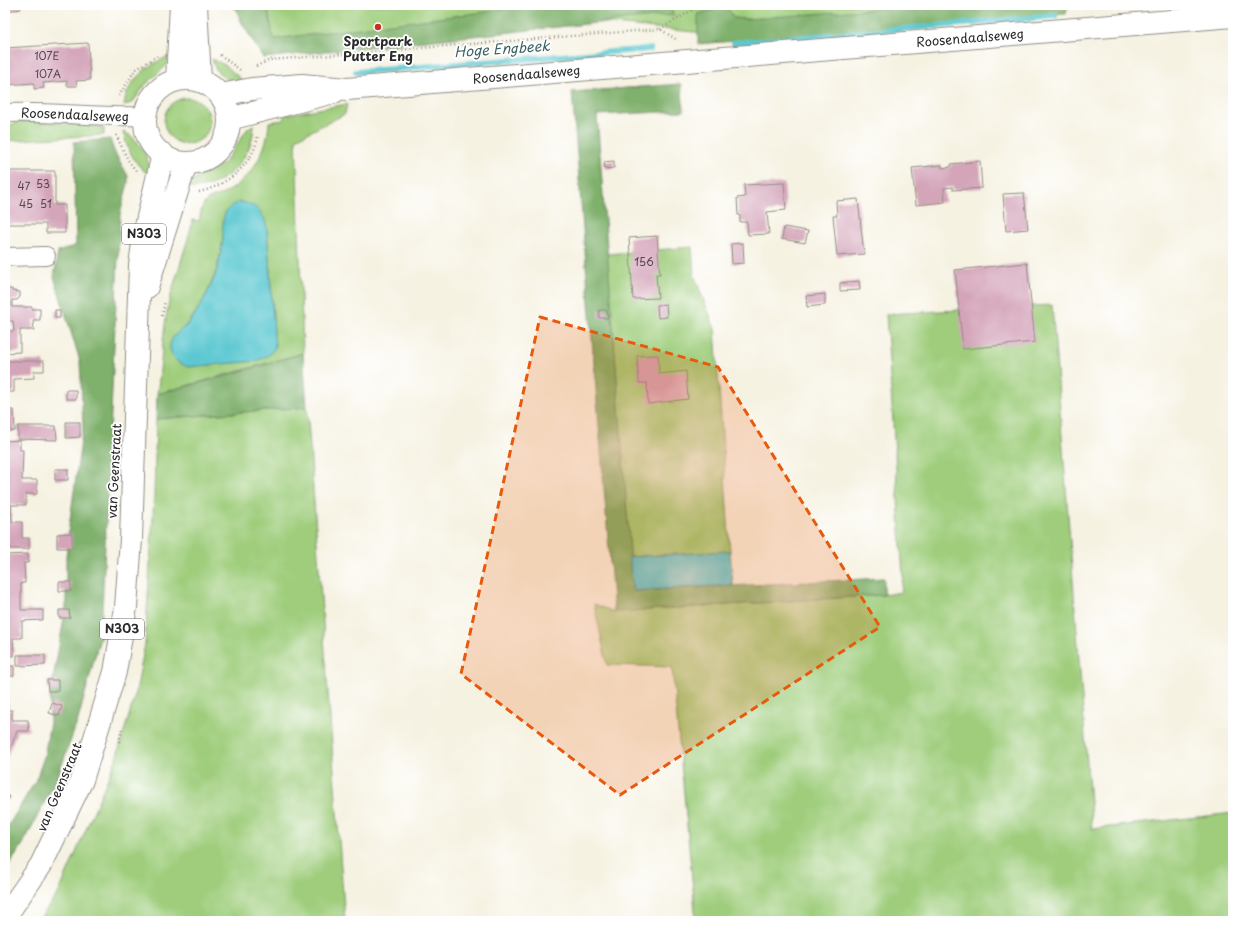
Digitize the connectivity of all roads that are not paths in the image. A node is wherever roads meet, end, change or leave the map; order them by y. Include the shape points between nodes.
1 (181, 5) edge
2 (196, 5) edge
3 (1233, 16) edge
4 (177, 80) junction
5 (200, 80) junction
6 (347, 89) junction
7 (221, 95) junction
8 (5, 113) edge
9 (146, 116) junction
10 (229, 120) junction
11 (163, 154) junction
12 (186, 163) junction
13 (46, 256) dead end
14 (5, 257) edge
15 (139, 315) junction
16 (5, 917) edge

1 - 4 main road
2 - 5 main road
3 - 6 main road, Roosendaalseweg
4 - 5 main road
4 - 9 main road via 156,93 147,107
5 - 7 main road via 215,88
6 - 7 main road, Roosendaalseweg via 247,81
6 - 10 main road, Roosendaalseweg
7 - 10 main road via 228,110
8 - 9 street, Roosendaalseweg via 41,112 114,118
9 - 11 main road via 150,139
10 - 12 main road via 227,136 219,149 206,158
11 - 12 main road via 169,159
11 - 15 main road, van Geenstraat / N303 via 142,251
12 - 15 main road, van Geenstraat / N303
13 - 14 street
15 - 16 main road, van Geenstraat / N303 via 131,539 126,607 115,672 82,780 41,865

